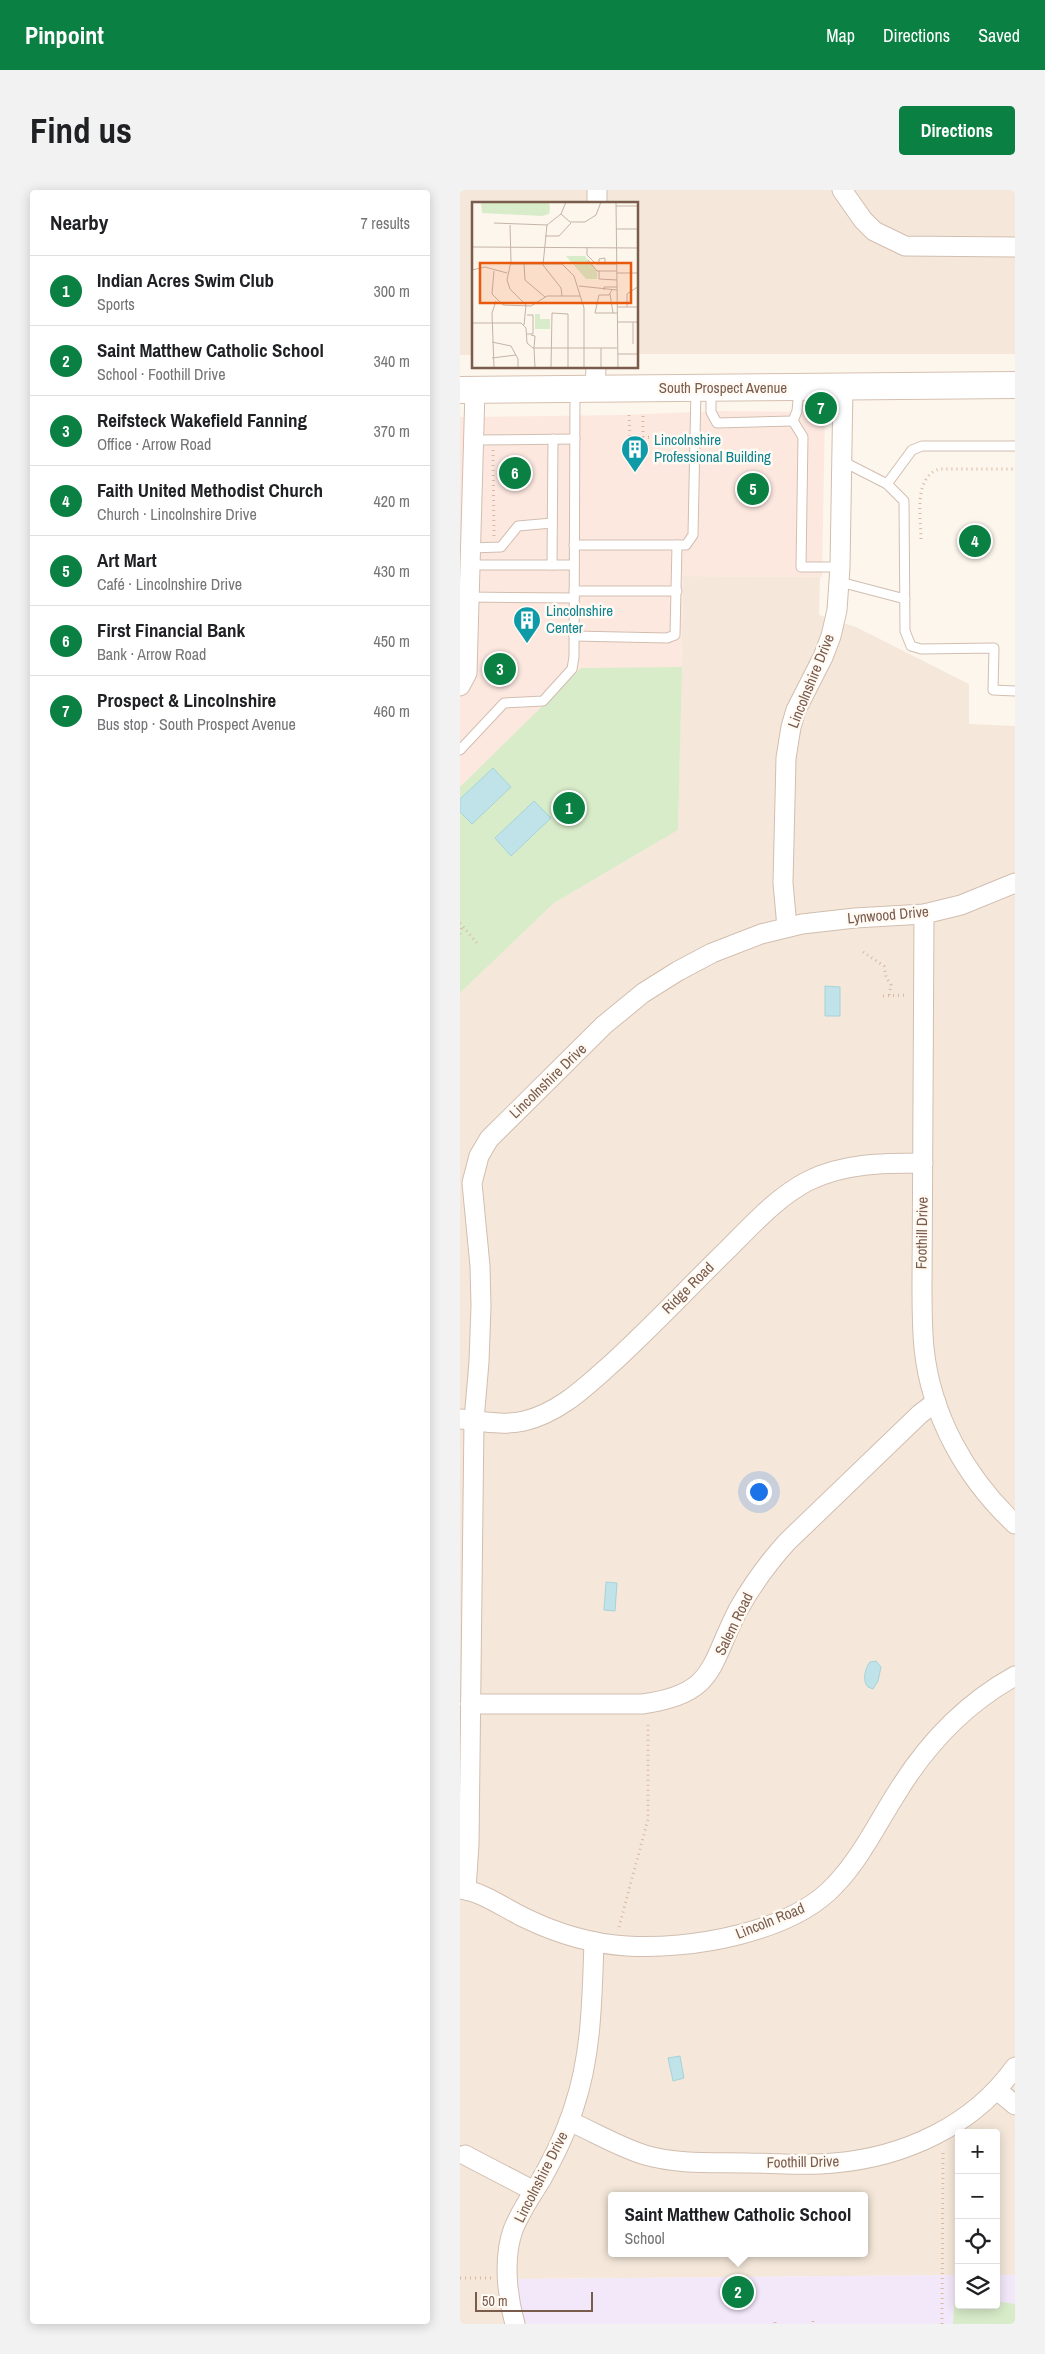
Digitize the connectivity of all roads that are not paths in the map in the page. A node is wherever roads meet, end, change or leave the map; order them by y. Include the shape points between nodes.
1 (842, 190) edge
2 (1015, 247) edge
3 (589, 381) edge
4 (1015, 385) edge
5 (799, 387) junction
6 (843, 387) junction
7 (704, 388) junction
8 (468, 390) edge
9 (793, 421) junction
10 (553, 439) junction
11 (575, 439) junction
12 (473, 440) junction
13 (1015, 446) edge
14 (842, 461) junction
15 (887, 484) junction
16 (466, 496) edge
17 (552, 523) junction
18 (574, 544) junction
19 (677, 545) junction
20 (467, 559) edge
21 (552, 565) junction
22 (574, 565) junction
23 (840, 574) junction
24 (677, 590) junction
25 (574, 594) junction
26 (468, 597) junction
27 (905, 598) junction
28 (574, 636) junction
29 (464, 646) edge
30 (460, 686) edge
31 (1015, 691) edge
32 (460, 750) edge
33 (1015, 883) edge
34 (924, 914) junction
35 (787, 927) junction
36 (923, 1163) junction
37 (936, 1402) junction
38 (467, 1420) edge
39 (1015, 1524) edge
40 (1015, 1676) edge
41 (470, 1704) junction
42 (463, 1890) edge
43 (594, 1942) junction
44 (1015, 2067) edge
45 (996, 2090) junction
46 (1015, 2105) edge
47 (569, 2121) junction
48 (465, 2155) dead end
49 (534, 2191) junction
50 (515, 2324) edge

1 - 2 street via 874,231 905,246
3 - 7 main road, South Prospect Avenue
3 - 8 main road, South Prospect Avenue
3 - 11 lane
4 - 6 main road, South Prospect Avenue
5 - 6 main road, South Prospect Avenue
5 - 7 main road, South Prospect Avenue
5 - 9 lane
6 - 14 street, Lincolnshire Drive
7 - 9 lane via 717,423
7 - 19 lane via 693,535 686,545
8 - 12 street
9 - 23 lane via 802,437 801,567
10 - 11 lane
10 - 12 lane
10 - 17 lane
11 - 18 lane
12 - 16 street
13 - 15 lane via 922,446 912,450
14 - 15 lane
14 - 23 street, Lincolnshire Drive
15 - 27 lane via 904,500
16 - 20 street
17 - 20 lane via 518,526 501,547
17 - 21 lane
18 - 19 lane
18 - 22 lane
19 - 24 lane
20 - 21 lane
20 - 26 street
21 - 22 lane
22 - 25 lane
23 - 27 lane
23 - 35 street, Lincolnshire Drive via 831,636 796,710 786,758 783,883
24 - 25 lane
24 - 28 lane via 676,632 672,638
25 - 26 lane
25 - 28 lane
26 - 29 street
27 - 31 lane via 905,631 911,646 921,649 994,648 993,690
28 - 32 lane via 572,668 543,701 504,703
29 - 30 street via 468,673
33 - 34 street, Lynwood Drive via 961,905
34 - 35 street, Lynwood Drive
34 - 36 street, Foothill Drive
35 - 38 street, Lincolnshire Drive via 712,953 643,993 604,1025 489,1139 479,1156 472,1183 481,1306 479,1362
36 - 37 street, Foothill Drive via 924,1347
36 - 38 street, Ridge Road via 858,1165 808,1181 767,1210 572,1398 540,1416 522,1421 491,1424
37 - 39 street, Foothill Drive via 959,1455 998,1508
37 - 41 street, Salem Road via 768,1563 738,1611 719,1656 695,1686 673,1698 642,1704
38 - 41 street, Lincolnshire Drive
40 - 43 street, Lincoln Road via 974,1702 924,1754 853,1864 820,1899 764,1927 703,1943 627,1946
41 - 42 street, Lincolnshire Drive via 469,1844
42 - 43 street, Lincoln Road via 526,1919
43 - 47 street, Lincolnshire Drive via 584,2073
44 - 45 street, Foothill Drive
45 - 46 street
45 - 47 street, Foothill Drive via 968,2114 918,2144 887,2155 831,2164 664,2159 629,2149
47 - 49 street, Lincolnshire Drive via 559,2147
48 - 49 street
49 - 50 street, Lincolnshire Drive via 513,2232 509,2251 509,2302

